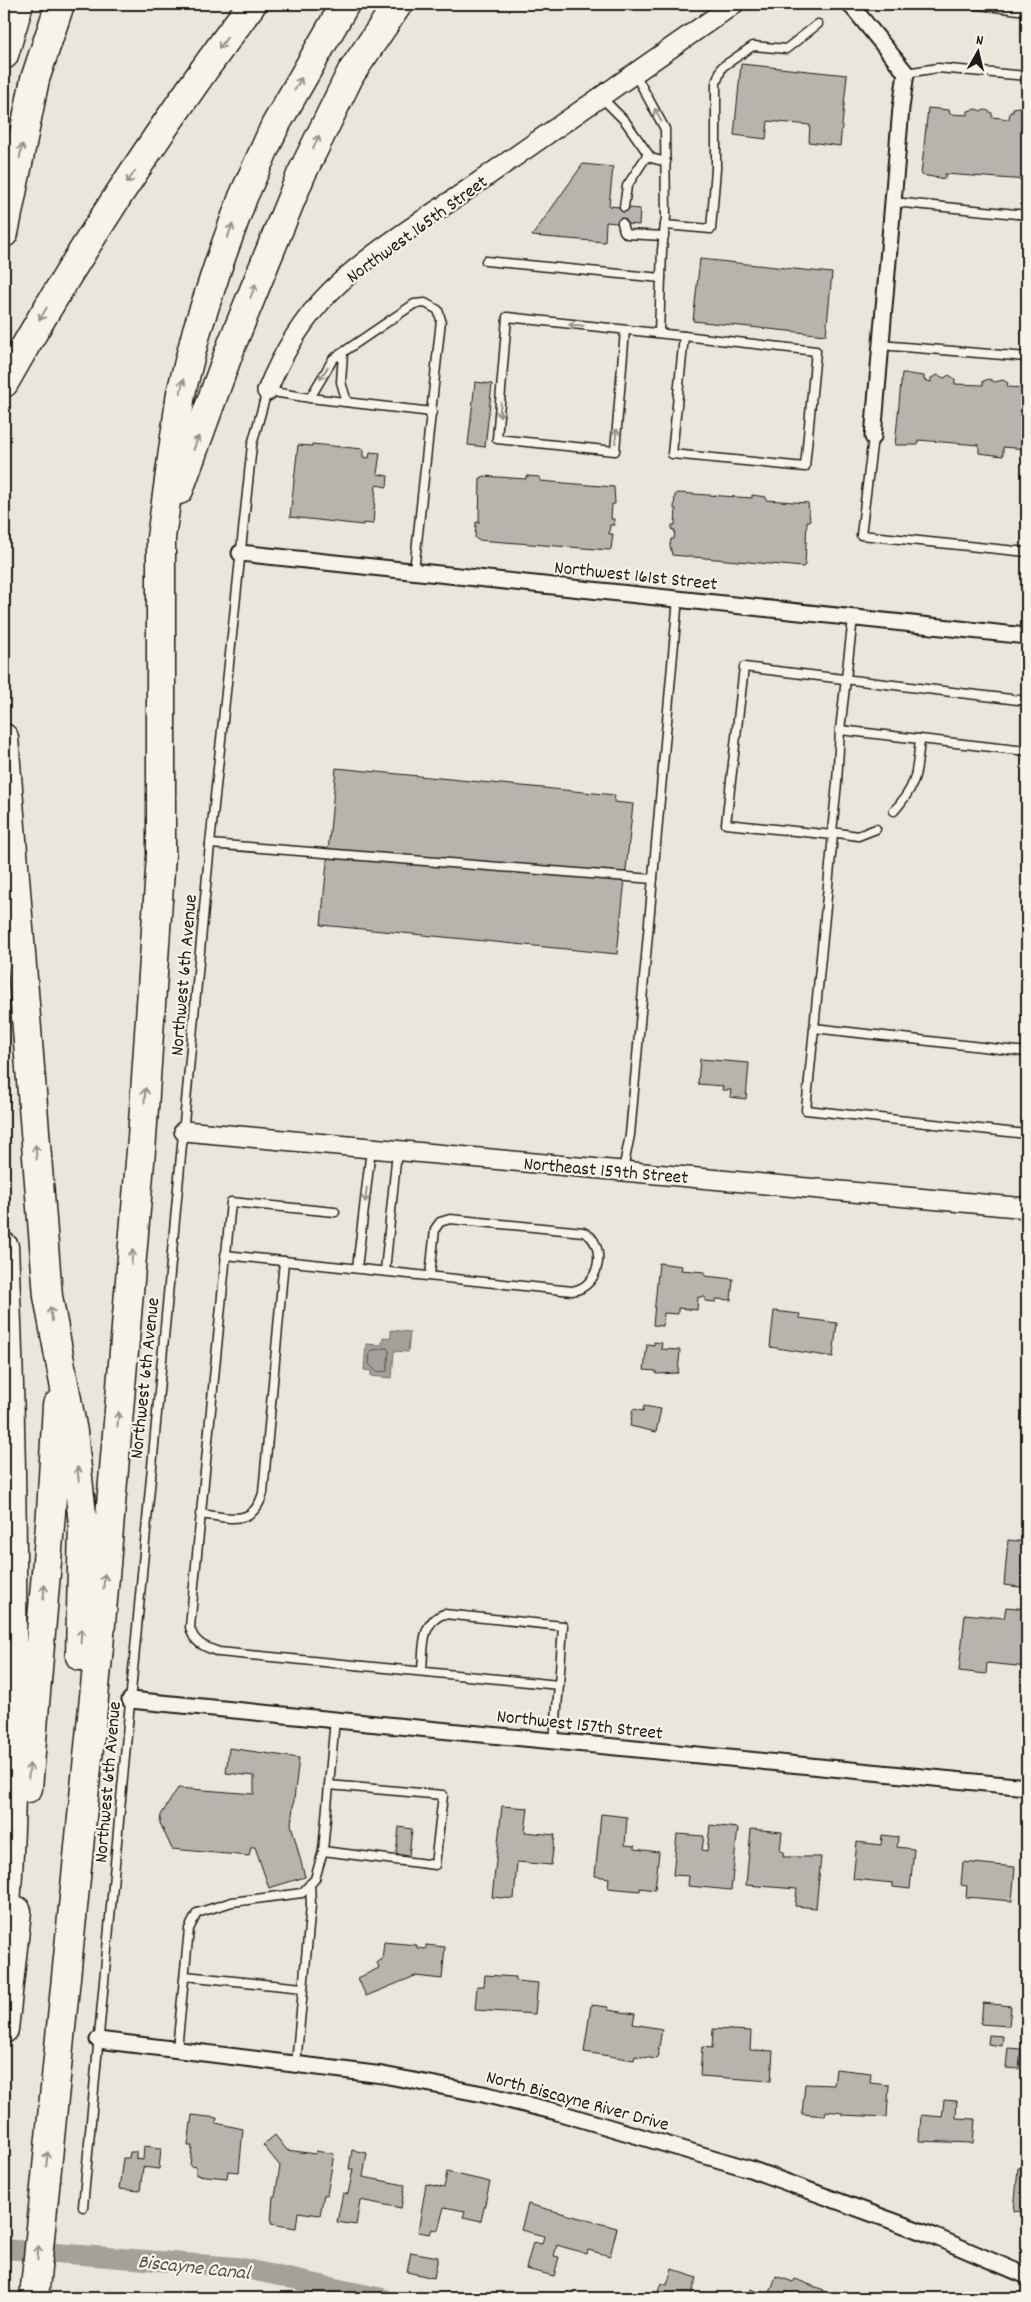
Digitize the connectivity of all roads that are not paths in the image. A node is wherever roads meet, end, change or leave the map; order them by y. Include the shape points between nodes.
1 (19, 4) edge
2 (60, 4) edge
3 (252, 4) edge
4 (345, 4) edge
5 (398, 4) edge
6 (734, 4) edge
7 (850, 4) edge
8 (972, 4) edge
9 (1027, 11) edge
10 (818, 24) dead end
11 (4, 55) edge
12 (634, 72) junction
13 (906, 73) junction
14 (1027, 76) edge
15 (600, 96) junction
16 (648, 154) junction
17 (666, 162) junction
18 (893, 202) junction
19 (624, 207) dead end
20 (1027, 215) edge
21 (622, 223) dead end
22 (665, 225) junction
23 (4, 233) edge
24 (664, 236) junction
25 (486, 261) dead end
26 (661, 278) junction
27 (625, 330) junction
28 (659, 333) junction
29 (684, 336) junction
30 (880, 345) junction
31 (343, 353) junction
32 (1027, 357) edge
33 (4, 383) edge
34 (267, 391) junction
35 (310, 398) junction
36 (347, 402) junction
37 (432, 412) junction
38 (873, 437) joint
39 (161, 538) junction
40 (1027, 552) edge
41 (240, 553) junction
42 (414, 571) junction
43 (678, 598) junction
44 (853, 618) junction
45 (1027, 636) edge
46 (847, 679) junction
47 (1027, 701) edge
48 (840, 730) junction
49 (4, 738) edge
50 (920, 740) junction
51 (1027, 751) edge
52 (894, 811) dead end
53 (876, 829) dead end
54 (210, 844) junction
55 (653, 879) junction
56 (814, 1028) junction
57 (1027, 1052) edge
58 (184, 1131) junction
59 (1027, 1134) edge
60 (371, 1147) junction
61 (397, 1149) junction
62 (624, 1170) junction
63 (1027, 1208) edge
64 (335, 1212) dead end
65 (4, 1247) edge
66 (225, 1255) junction
67 (284, 1261) junction
68 (357, 1268) junction
69 (386, 1271) junction
70 (430, 1275) junction
71 (60, 1365) junction
72 (200, 1514) junction
73 (4, 1617) edge
74 (422, 1670) junction
75 (559, 1684) junction
76 (130, 1700) junction
77 (335, 1719) junction
78 (12, 1724) junction
79 (554, 1741) junction
80 (329, 1785) junction
81 (1027, 1787) edge
82 (323, 1851) junction
83 (310, 1884) junction
84 (4, 1930) edge
85 (185, 1976) junction
86 (303, 1988) junction
87 (4, 2029) edge
88 (98, 2040) junction
89 (178, 2049) junction
90 (58, 2051) junction
91 (296, 2064) junction
92 (83, 2207) dead end
93 (1027, 2276) edge
94 (34, 2298) edge

1 - 11 highway
23 -> 2 highway via 35,79
3 -> 33 highway via 200,74 112,205 51,300
39 -> 4 highway via 181,393 211,284 243,197 275,126
39 -> 5 highway via 285,211 351,73
6 - 12 street, Northwest 165th Street
7 - 13 street
8 - 9 lane
10 - 22 lane via 786,49 753,46 722,67 716,83 716,169 711,229
12 - 15 street, Northwest 165th Street
17 -> 12 lane via 665,129
13 - 14 lane via 938,68
13 - 18 street
15 - 16 lane via 625,121
15 - 34 street, Northwest 165th Street via 341,282 300,328
16 - 17 lane
16 - 19 lane via 628,186
17 - 22 lane
18 - 20 lane
18 - 30 street
21 - 24 lane via 627,234
22 - 24 lane
24 - 26 lane
25 - 26 lane
26 - 28 lane
27 -> 27 lane via 507,318 497,439 615,451
27 - 28 lane
28 - 29 lane
29 - 29 lane via 816,351 805,467 672,454
30 - 32 lane
30 - 38 street
31 -> 35 lane via 333,359
31 - 36 lane via 341,382
31 - 37 lane via 414,304 434,306 441,320
34 - 35 lane
34 - 41 lane, Northwest 165th Street via 252,445
35 - 36 lane
36 - 37 lane
37 - 42 lane
38 - 40 lane via 861,536
90 -> 39 highway via 99,1647 142,1138 161,855
41 - 42 street, Northwest 161st Street
41 - 54 lane, Northwest 6th Avenue
42 - 43 street, Northwest 161st Street
43 - 44 street, Northwest 161st Street
43 - 55 lane
44 - 45 street, Northwest 161st Street
44 - 46 lane
46 - 47 lane
46 - 48 lane
46 - 56 lane via 744,668 726,824 833,835
48 - 50 lane
48 - 53 lane via 832,832 858,836
71 -> 49 highway via 47,1286
50 - 51 lane
50 - 52 lane via 916,782
54 - 55 lane
54 - 58 lane, Northwest 6th Avenue
55 - 62 lane
56 - 57 lane
56 - 59 lane via 806,1110
58 - 60 street, Northeast 159th Street
58 - 76 lane, Northwest 6th Avenue
60 - 61 street, Northeast 159th Street
60 -> 68 lane
61 - 62 street, Northeast 159th Street
61 - 69 lane
62 - 63 street, Northeast 159th Street
64 - 66 lane via 231,1202
65 - 78 highway via 13,1543
66 - 67 lane
66 - 72 lane
67 - 68 lane
67 - 72 lane via 263,1494 255,1512 248,1516
68 - 69 lane
69 - 70 lane
70 - 70 lane via 581,1290 593,1280 597,1250 590,1234 583,1232 450,1219 440,1222 435,1229
87 -> 71 highway via 51,1513
90 -> 71 highway via 51,2014 71,1809 82,1630 83,1524 73,1432
72 - 74 lane via 190,1627 198,1642 220,1652
73 - 78 highway
74 - 75 lane
74 - 75 lane via 427,1626 438,1616 449,1613 563,1626
75 - 79 lane
76 - 77 street, Northwest 157th Street
76 - 88 lane, Northwest 6th Avenue
77 - 79 street, Northwest 157th Street
77 - 80 lane
78 - 84 highway via 9,1879
79 - 81 street, Northwest 157th Street
80 - 82 lane
80 - 82 lane via 443,1796 435,1865
82 - 83 lane via 315,1879
83 - 85 lane via 302,1893 232,1902 197,1913 189,1929
83 - 86 lane
85 - 86 lane
85 - 89 lane
86 - 91 lane
88 - 89 street, North Biscayne River Drive
88 - 92 lane, Northwest 6th Avenue
89 - 91 street, North Biscayne River Drive
94 -> 90 highway
91 - 93 street, North Biscayne River Drive via 383,2075 483,2094 679,2147 871,2212

